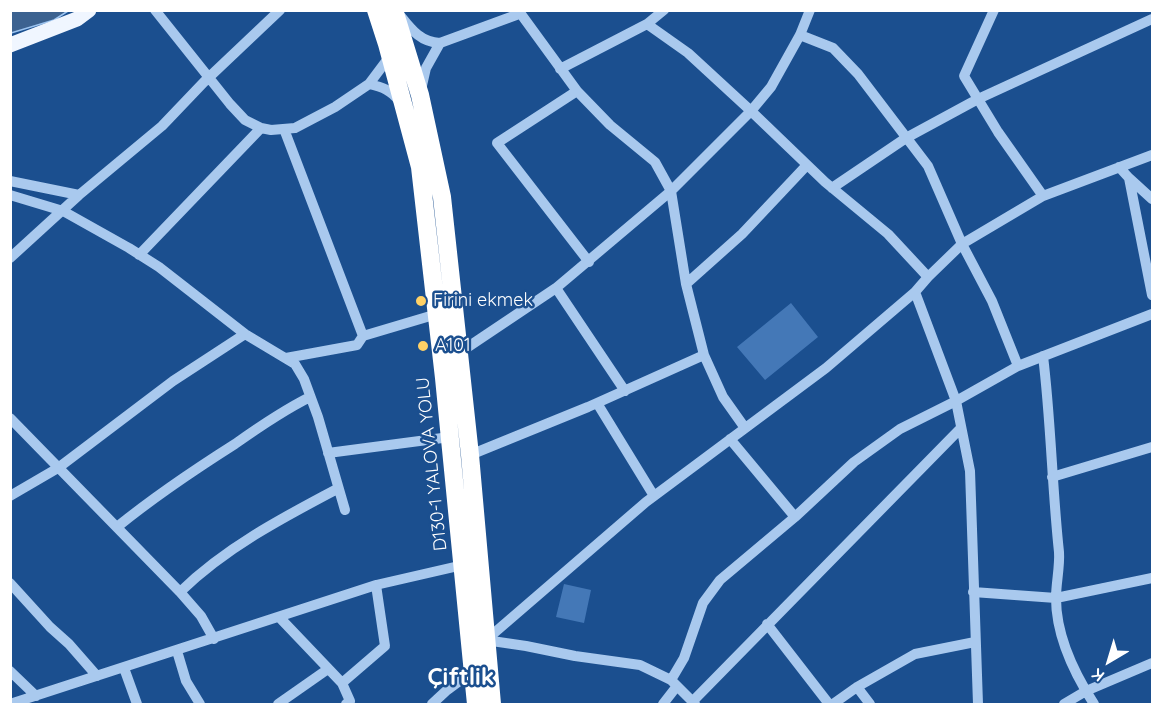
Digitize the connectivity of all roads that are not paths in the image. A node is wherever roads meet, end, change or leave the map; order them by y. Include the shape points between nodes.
1 (89, 10) edge
2 (155, 10) edge
3 (280, 10) edge
4 (376, 10) edge
5 (395, 10) edge
6 (663, 10) edge
7 (810, 10) edge
8 (993, 10) edge
9 (518, 12) edge
10 (1152, 19) edge
11 (647, 24) junction
12 (800, 34) junction
13 (440, 44) junction
14 (10, 45) edge
15 (390, 56) junction
16 (560, 69) junction
17 (209, 77) junction
18 (369, 84) junction
19 (576, 92) junction
20 (420, 95) junction
21 (978, 99) junction
22 (751, 111) junction
23 (407, 117) junction
24 (261, 128) junction
25 (284, 129) junction
26 (906, 138) junction
27 (1152, 154) edge
28 (807, 165) junction
29 (1119, 167) junction
30 (1129, 178) junction
31 (10, 181) edge
32 (832, 188) junction
33 (671, 191) junction
34 (10, 195) edge
35 (79, 195) junction
36 (1043, 196) junction
37 (1152, 200) edge
38 (63, 211) junction
39 (962, 244) junction
40 (139, 255) junction
41 (10, 258) edge
42 (589, 262) junction
43 (928, 277) junction
44 (686, 285) junction
45 (556, 288) junction
46 (915, 292) junction
47 (1152, 295) edge
48 (1152, 314) edge
49 (437, 315) junction
50 (245, 334) junction
51 (363, 336) junction
52 (459, 353) junction
53 (704, 355) junction
54 (1043, 356) junction
55 (286, 358) junction
56 (1018, 366) junction
57 (625, 391) junction
58 (310, 397) junction
59 (956, 401) junction
60 (597, 403) junction
61 (10, 418) edge
62 (745, 428) junction
63 (961, 428) junction
64 (450, 437) junction
65 (730, 439) junction
66 (1152, 447) edge
67 (328, 453) junction
68 (470, 455) junction
69 (58, 468) junction
70 (1052, 477) junction
71 (337, 489) junction
72 (10, 496) edge
73 (654, 496) junction
74 (345, 510) dead end
75 (795, 517) junction
76 (117, 527) junction
77 (463, 565) junction
78 (1152, 578) edge
79 (10, 583) edge
80 (376, 585) junction
81 (180, 592) junction
82 (973, 592) junction
83 (1056, 598) junction
84 (280, 618) junction
85 (767, 624) junction
86 (214, 639) junction
87 (485, 640) junction
88 (975, 642) junction
89 (177, 651) junction
90 (1152, 663) edge
91 (124, 668) junction
92 (328, 669) junction
93 (10, 671) edge
94 (473, 671) junction
95 (97, 676) junction
96 (342, 683) junction
97 (674, 683) junction
98 (857, 687) junction
99 (1086, 691) junction
100 (36, 696) junction
101 (694, 703) edge
102 (10, 704) edge
103 (137, 705) edge
104 (200, 705) edge
105 (278, 705) edge
106 (346, 705) edge
107 (432, 705) edge
108 (476, 705) edge
109 (492, 705) edge
110 (663, 705) edge
111 (831, 705) edge
112 (870, 705) edge
113 (978, 705) edge
114 (1064, 705) edge
115 (1094, 705) edge

1 - 14 main road via 77,19
2 - 17 street
3 - 17 street
4 - 15 highway, D130-1 YALOVA YOLU
5 - 13 street via 415,34 428,43
5 - 20 highway
6 - 11 street
7 - 12 street
8 - 21 street via 964,76
9 - 13 street
9 - 16 street
10 - 21 street
11 - 16 street
11 - 22 street via 688,53
12 - 22 street via 771,87
12 - 26 street via 833,48 858,74
13 - 20 street via 426,68
15 - 18 street
15 - 23 highway, D130-1 YALOVA YOLU
16 - 19 street
17 - 24 street via 245,120
17 - 35 street via 162,126
18 - 23 street via 391,92
18 - 25 street via 295,128
19 - 33 street via 655,162
19 - 42 street via 497,143
20 - 52 highway via 442,197
21 - 26 street
21 - 36 street
22 - 28 street
22 - 33 street
23 - 49 highway, D130-1 YALOVA YOLU via 420,166
24 - 25 street
24 - 40 street
25 - 51 street
26 - 32 street
26 - 39 street via 928,166
27 - 29 street
28 - 32 street
28 - 44 street via 742,234
29 - 30 street
29 - 36 street
30 - 37 street
30 - 47 street
31 - 35 street
32 - 43 street via 888,234
33 - 42 street
33 - 44 street
34 - 38 street
35 - 38 street
36 - 39 street
38 - 40 street
38 - 41 street
39 - 43 street
39 - 56 street via 992,301
40 - 50 street
42 - 45 street
43 - 46 street
44 - 53 street
45 - 52 street
45 - 57 street
46 - 59 street
46 - 62 street via 826,368
48 - 54 street
49 - 51 street
49 - 64 highway, D130-1 YALOVA YOLU
50 - 55 street
50 - 69 street via 173,381
51 - 55 street via 357,345
52 - 68 highway
53 - 57 street
53 - 62 street via 723,397
54 - 56 street
54 - 70 street
55 - 58 street via 295,364
56 - 59 street
57 - 60 street
58 - 67 street
58 - 76 street via 211,459
59 - 63 street
59 - 75 street via 900,429 854,462
60 - 68 street
60 - 73 street
61 - 69 street
62 - 65 street
63 - 82 street via 970,471
63 - 85 street
64 - 67 street
64 - 77 highway, D130-1 YALOVA YOLU
65 - 73 street
65 - 75 street
66 - 70 street
67 - 71 street
68 - 87 highway
69 - 72 street
69 - 76 street
70 - 83 street via 1059,555
71 - 74 street
71 - 81 street via 236,548 199,573
73 - 87 street
75 - 97 street via 720,580 703,603
76 - 81 street
77 - 80 street
77 - 94 highway, D130-1 YALOVA YOLU
78 - 83 street
79 - 95 street
80 - 84 street
80 - 96 street via 385,646
81 - 86 street
82 - 83 street
82 - 88 street
83 - 99 street via 1059,627 1068,655
84 - 86 street
84 - 92 street
85 - 101 street
85 - 111 street
86 - 89 street
87 - 97 street via 640,665
87 - 109 highway
88 - 98 street via 915,654
88 - 113 street
89 - 91 street
89 - 104 street via 186,681
90 - 99 street
91 - 95 street
91 - 103 street
92 - 96 street
92 - 105 street
93 - 100 street
94 - 107 street
94 - 108 highway, D130-1 YALOVA YOLU
95 - 100 street
96 - 106 street via 350,701
97 - 101 street
97 - 110 street
98 - 111 street
98 - 112 street
99 - 114 street
99 - 115 street
100 - 102 street

